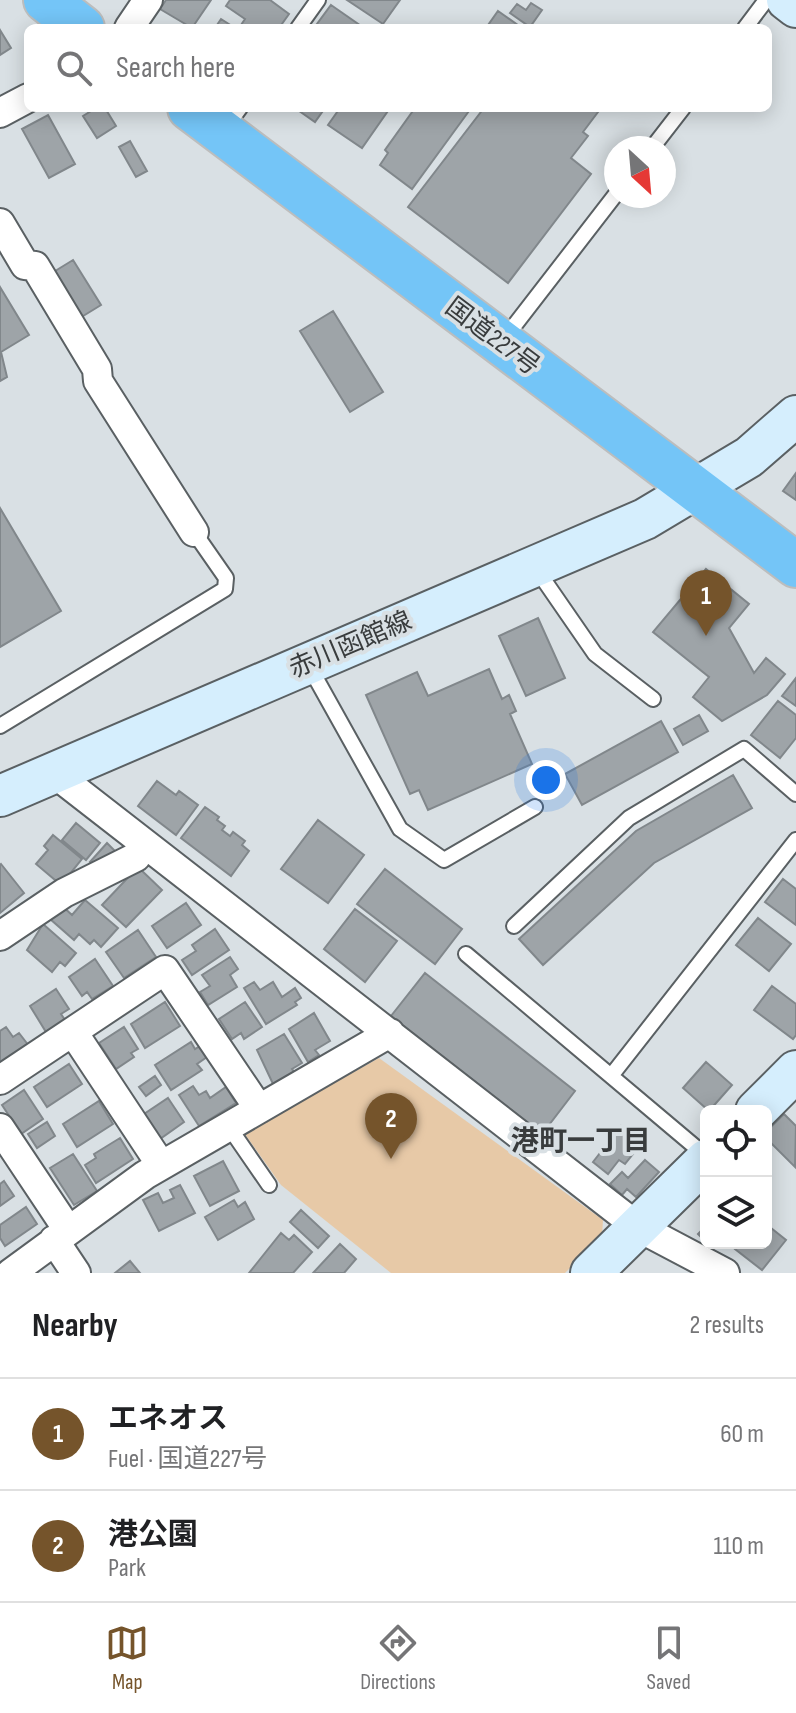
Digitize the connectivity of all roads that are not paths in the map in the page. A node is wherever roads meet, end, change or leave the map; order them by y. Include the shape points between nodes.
1 (46, 0) edge
2 (148, 0) edge
3 (318, 0) edge
4 (766, 0) edge
5 (787, 0) edge
6 (796, 7) edge
7 (77, 24) edge
8 (132, 24) edge
9 (301, 24) edge
10 (748, 24) edge
11 (24, 100) edge
12 (680, 112) edge
13 (0, 113) edge
14 (217, 116) edge
15 (661, 136) edge
16 (605, 208) edge
17 (0, 223) edge
18 (501, 342) junction
19 (796, 416) edge
20 (698, 490) junction
21 (194, 532) joint
22 (796, 565) edge
23 (535, 567) junction
24 (306, 662) junction
25 (653, 699) dead end
26 (0, 726) edge
27 (54, 773) junction
28 (796, 794) edge
29 (0, 796) edge
30 (535, 807) dead end
31 (796, 840) edge
32 (136, 857) dead end
33 (514, 926) dead end
34 (0, 936) edge
35 (466, 954) dead end
36 (73, 1032) junction
37 (390, 1033) junction
38 (796, 1071) edge
39 (611, 1076) junction
40 (0, 1080) edge
41 (762, 1105) edge
42 (259, 1109) junction
43 (229, 1127) junction
44 (0, 1128) edge
45 (700, 1153) edge
46 (700, 1164) edge
47 (161, 1165) junction
48 (269, 1185) dead end
49 (638, 1227) junction
50 (61, 1235) junction
51 (11, 1273) edge
52 (76, 1273) edge
53 (591, 1273) edge
54 (725, 1273) edge

1 - 7 highway
2 - 8 street
3 - 9 lane
4 - 10 lane
5 - 6 main road
11 - 13 street
12 - 15 lane
14 - 18 highway, 国道227号
16 - 18 lane
17 - 21 street via 25,265 35,266 97,369 98,381
18 - 20 highway, 国道227号
19 - 20 main road, 赤川函館線 via 749,457
20 - 22 highway, 国道227号
20 - 23 main road, 赤川函館線
21 - 26 lane via 226,578 225,589
23 - 24 main road, 赤川函館線
23 - 25 lane via 595,654
24 - 27 main road, 赤川函館線
24 - 30 lane via 400,829 444,860
27 - 29 main road, 赤川函館線
27 - 37 street
28 - 33 lane via 744,749 629,818
31 - 39 lane
32 - 34 street via 64,893
35 - 39 lane
36 - 40 street
36 - 42 street via 165,970
36 - 47 street
37 - 42 street
37 - 49 street
38 - 41 main road
39 - 45 lane
42 - 43 street
43 - 47 street
43 - 48 lane
44 - 50 street
46 - 49 main road
47 - 50 street
49 - 53 main road
49 - 54 street
50 - 51 street
50 - 52 street

